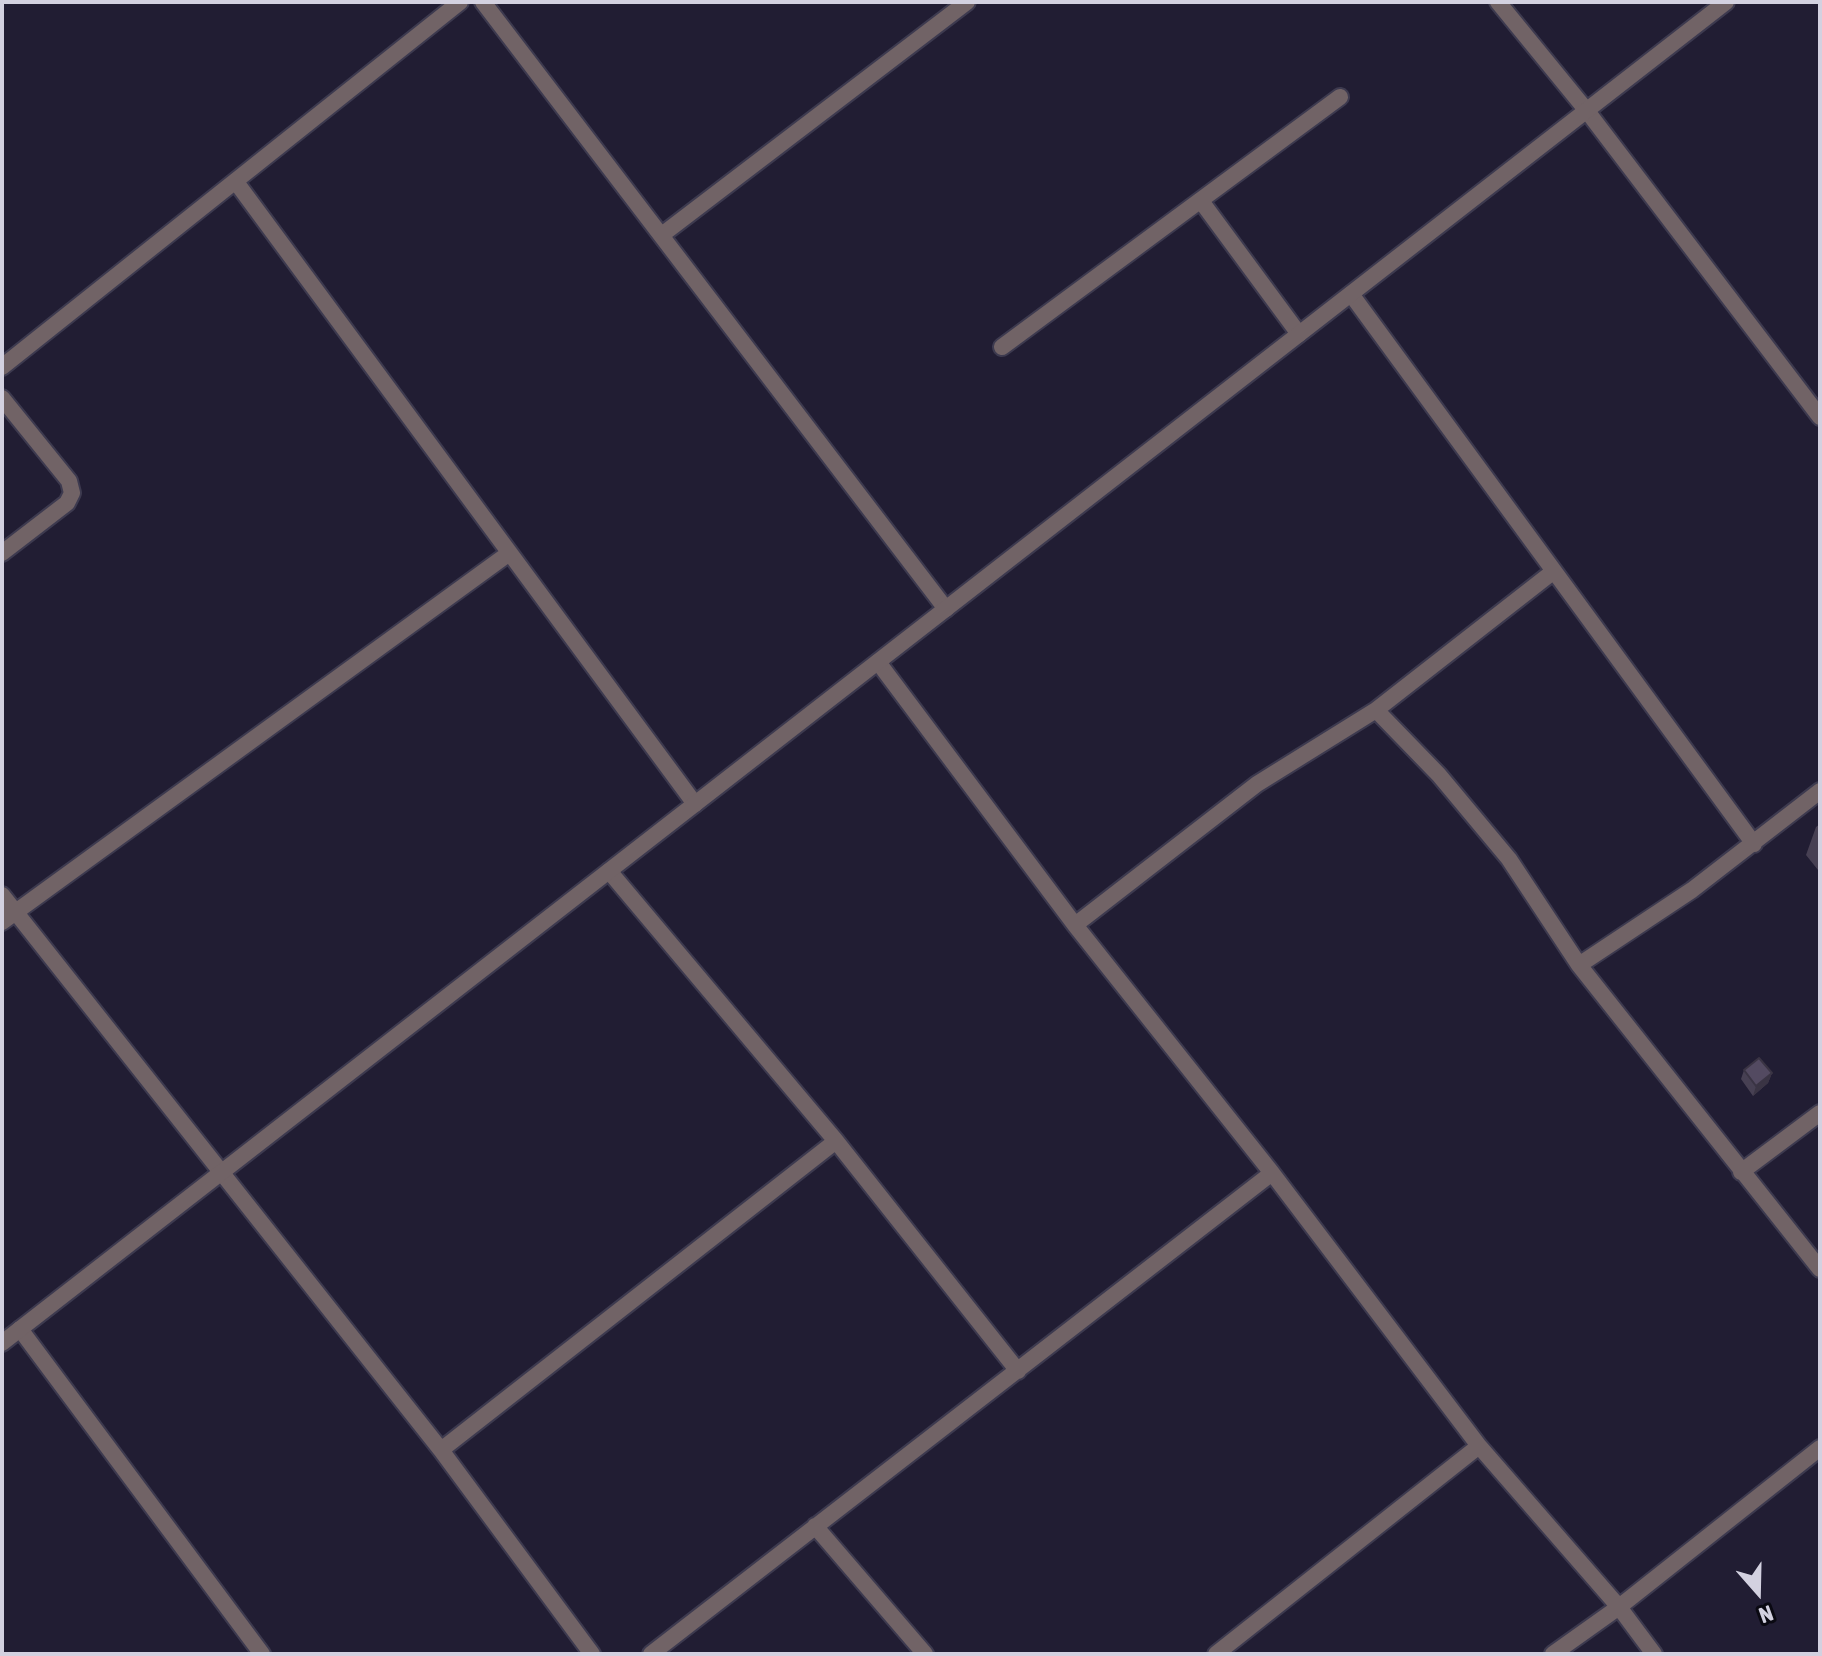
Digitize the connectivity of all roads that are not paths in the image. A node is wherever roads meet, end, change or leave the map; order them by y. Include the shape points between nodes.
1 (460, 2) edge
2 (483, 2) edge
3 (967, 2) edge
4 (1498, 2) edge
5 (1726, 2) edge
6 (1340, 97) dead end
7 (1587, 111) junction
8 (236, 182) junction
9 (1201, 201) junction
10 (663, 234) junction
11 (1351, 294) junction
12 (1299, 334) junction
13 (1002, 347) dead end
14 (2, 367) edge
15 (2, 398) edge
16 (1820, 417) edge
17 (2, 553) edge
18 (508, 554) junction
19 (1554, 571) junction
20 (946, 609) junction
21 (878, 662) junction
22 (1376, 710) junction
23 (1820, 791) edge
24 (695, 804) junction
25 (1754, 844) junction
26 (609, 871) junction
27 (2, 895) edge
28 (9, 917) edge
29 (1075, 925) junction
30 (1579, 965) junction
31 (1820, 1113) edge
32 (836, 1141) junction
33 (222, 1172) junction
34 (1741, 1172) junction
35 (1272, 1173) junction
36 (1820, 1269) edge
37 (20, 1329) junction
38 (2, 1343) edge
39 (1018, 1371) junction
40 (1479, 1446) junction
41 (1820, 1448) edge
42 (441, 1450) junction
43 (815, 1526) junction
44 (1619, 1607) junction
45 (262, 1654) edge
46 (592, 1654) edge
47 (651, 1654) edge
48 (925, 1654) edge
49 (1216, 1654) edge
50 (1553, 1654) edge
51 (1654, 1654) edge

1 - 8 street
2 - 10 street
3 - 10 street
4 - 7 street
5 - 7 street
6 - 9 street
7 - 11 street
7 - 16 street
8 - 14 street
8 - 18 street
9 - 12 street
9 - 13 street
10 - 20 street
11 - 12 street
11 - 19 street
12 - 20 street
15 - 17 street via 69,481 72,493 67,503
18 - 24 street
18 - 28 street
19 - 22 street
19 - 25 street
20 - 21 street
21 - 24 street
21 - 29 street
22 - 29 street via 1257,784
22 - 30 street via 1509,859
23 - 25 street
24 - 26 street
25 - 30 street
26 - 32 street
26 - 33 street
27 - 28 street
28 - 33 street
29 - 35 street
30 - 34 street
31 - 34 street
32 - 39 street
32 - 42 street
33 - 37 street
33 - 42 street
34 - 36 street
35 - 39 street
35 - 40 street
37 - 38 street
37 - 45 street
39 - 43 street
40 - 44 street
40 - 49 street
41 - 44 street
42 - 46 street
43 - 47 street
43 - 48 street
44 - 50 street
44 - 51 street

